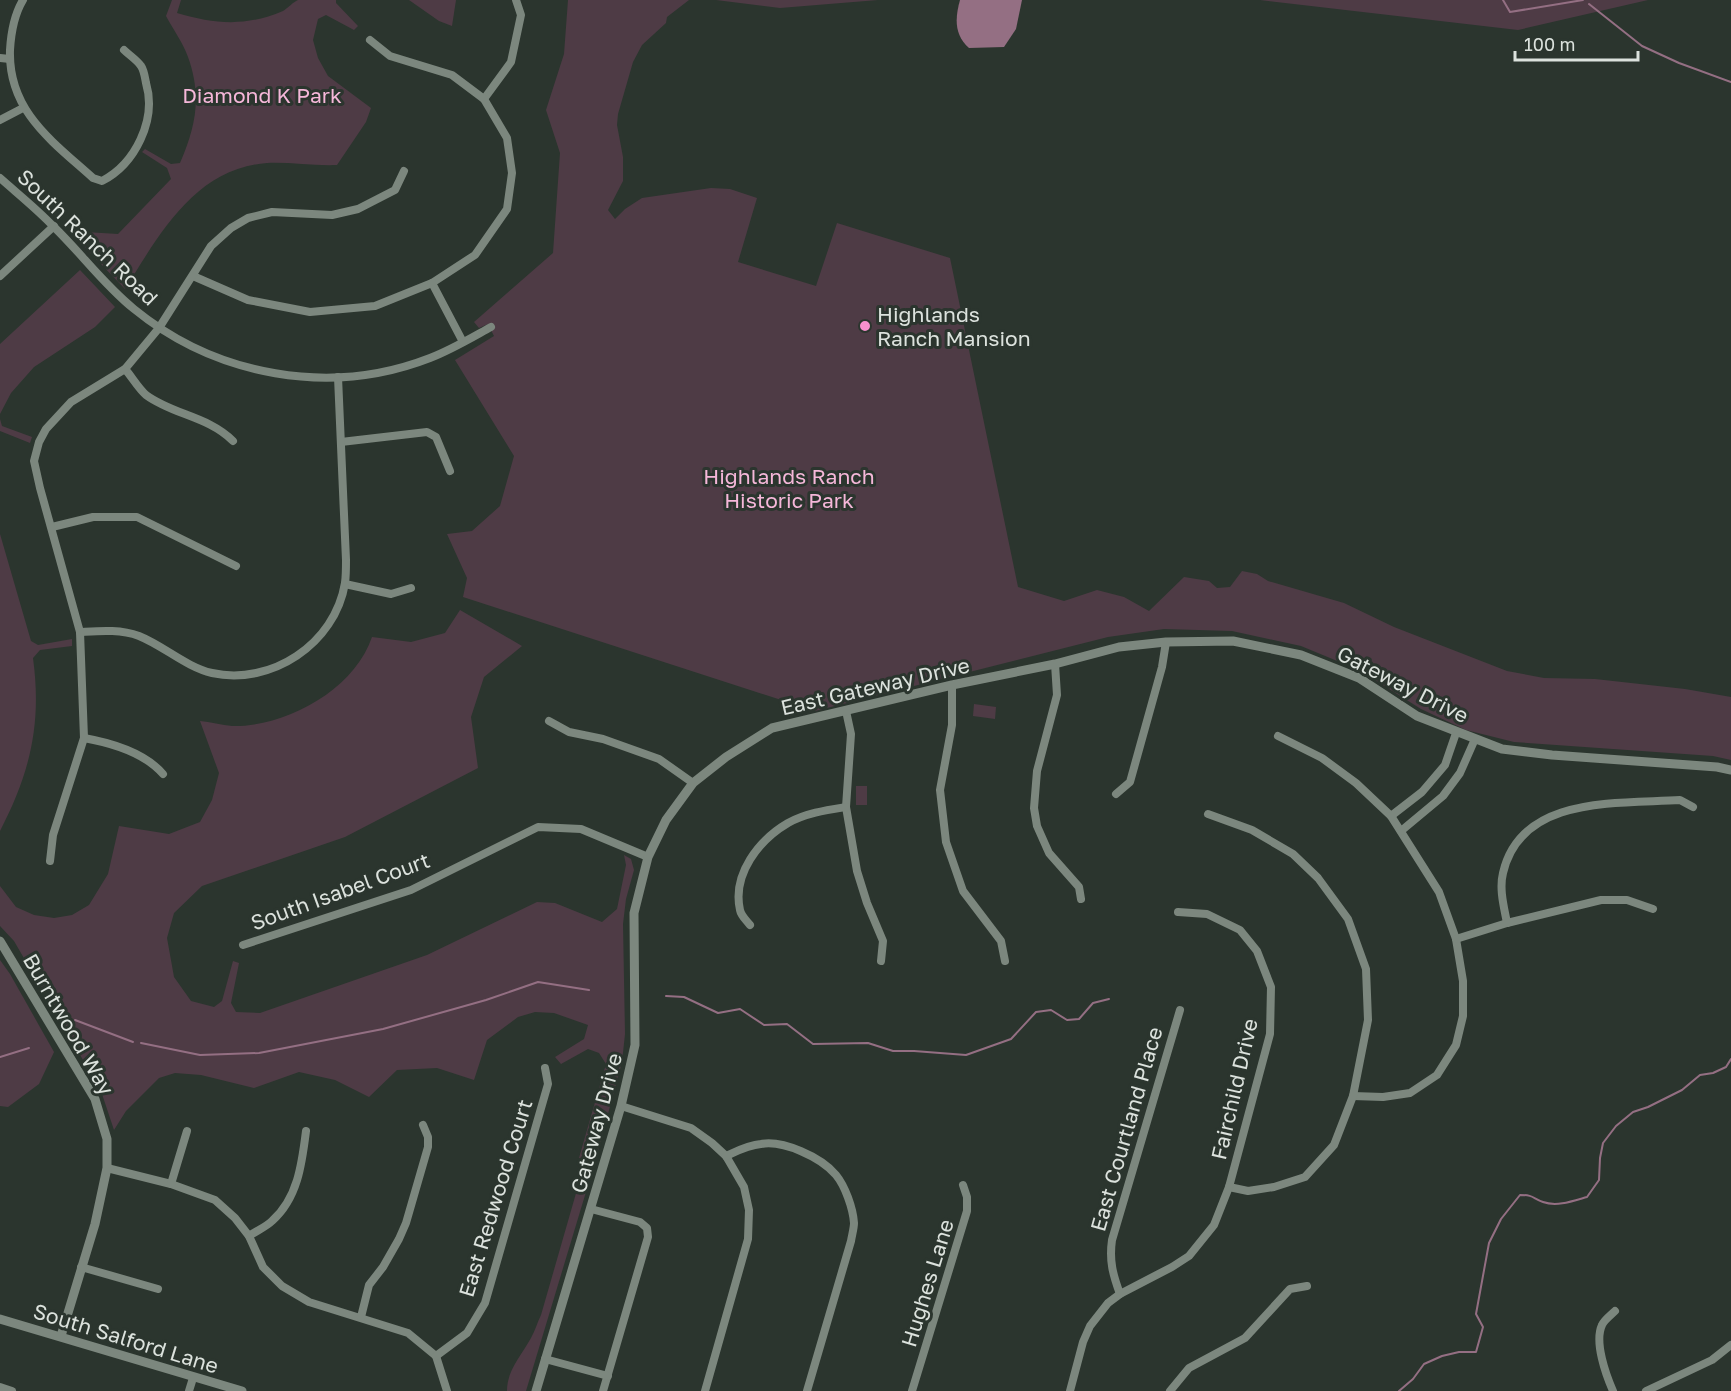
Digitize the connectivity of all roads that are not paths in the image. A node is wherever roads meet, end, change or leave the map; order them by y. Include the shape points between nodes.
1 (23, 0) edge
2 (516, 0) edge
3 (370, 40) dead end
4 (124, 50) dead end
5 (0, 58) edge
6 (10, 59) junction
7 (484, 99) junction
8 (23, 108) junction
9 (0, 120) edge
10 (404, 171) dead end
11 (0, 178) edge
12 (54, 226) junction
13 (0, 276) edge
14 (193, 276) junction
15 (432, 284) junction
16 (491, 327) dead end
17 (159, 328) junction
18 (463, 342) junction
19 (125, 369) junction
20 (338, 377) junction
21 (233, 441) dead end
22 (341, 442) junction
23 (450, 471) dead end
24 (52, 527) junction
25 (236, 566) dead end
26 (345, 584) junction
27 (411, 588) dead end
28 (80, 632) junction
29 (1166, 642) junction
30 (1055, 664) junction
31 (952, 685) junction
32 (846, 711) junction
33 (549, 721) dead end
34 (1456, 733) junction
35 (1278, 736) dead end
36 (84, 738) junction
37 (1475, 740) junction
38 (1731, 770) edge
39 (164, 774) dead end
40 (693, 783) junction
41 (1116, 794) dead end
42 (846, 807) junction
43 (1693, 807) dead end
44 (1208, 814) dead end
45 (1391, 816) junction
46 (1401, 831) junction
47 (648, 857) junction
48 (50, 861) dead end
49 (1081, 899) dead end
50 (1653, 909) dead end
51 (1178, 912) dead end
52 (1507, 923) junction
53 (750, 925) dead end
54 (1456, 939) junction
55 (0, 941) edge
56 (243, 945) dead end
57 (881, 961) dead end
58 (1005, 961) dead end
59 (1180, 1010) dead end
60 (545, 1068) dead end
61 (1353, 1096) junction
62 (621, 1106) junction
63 (423, 1125) dead end
64 (187, 1131) dead end
65 (306, 1131) dead end
66 (726, 1156) junction
67 (107, 1168) junction
68 (171, 1184) junction
69 (963, 1185) dead end
70 (1229, 1187) junction
71 (591, 1209) junction
72 (249, 1236) junction
73 (81, 1267) junction
74 (1307, 1286) dead end
75 (158, 1289) dead end
76 (1120, 1294) junction
77 (1615, 1311) dead end
78 (361, 1317) junction
79 (0, 1319) edge
80 (61, 1336) junction
81 (1731, 1346) edge
82 (436, 1356) junction
83 (545, 1359) junction
84 (608, 1376) junction
85 (193, 1378) junction
86 (0, 1387) edge
87 (12, 1391) edge
88 (189, 1391) edge
89 (242, 1391) edge
90 (447, 1391) edge
91 (536, 1391) edge
92 (603, 1391) edge
93 (705, 1391) edge
94 (807, 1391) edge
95 (912, 1391) edge
96 (1070, 1391) edge
97 (1170, 1391) edge
98 (1613, 1391) edge
99 (1646, 1391) edge

1 - 6 street via 11,34
2 - 7 street via 521,15 512,63
3 - 7 street via 390,56 452,75
4 - 8 street via 142,67 150,95 148,117 137,147 111,176 102,181 93,178 38,128
5 - 6 street
6 - 8 street
7 - 15 street via 507,138 512,173 507,209 475,255
8 - 9 street
10 - 14 street via 395,189 358,209 332,215 272,212 248,218 211,246
11 - 12 street, South Ranch Road
12 - 13 street
12 - 17 street, South Ranch Road via 131,307
14 - 15 street via 248,300 310,312 375,306
14 - 17 street
15 - 18 street
16 - 18 street, South Ranch Road
17 - 19 street
17 - 20 street, South Ranch Road via 243,367 292,376
18 - 20 street, South Ranch Road via 429,359 395,369
19 - 21 street via 144,393 157,402 221,429
19 - 24 street via 71,402 45,429 34,461
20 - 22 street
22 - 23 street via 427,432 436,437
22 - 26 street
24 - 25 street via 93,517 137,517
24 - 28 street
26 - 27 street via 391,594
26 - 28 street via 328,626 288,662 269,671 229,676 209,672 139,636
28 - 36 street
29 - 30 street, East Gateway Drive via 1119,647
29 - 34 street, Gateway Drive via 1233,641 1301,655 1359,678 1417,716
29 - 41 street via 1130,782
30 - 31 street, East Gateway Drive
30 - 49 street via 1057,695 1037,771 1034,808 1049,853 1079,886
31 - 32 street, East Gateway Drive
31 - 58 street via 952,725 940,790 946,843 963,891 1001,941
32 - 40 street, East Gateway Drive via 772,728
32 - 42 street via 851,734
33 - 40 street via 569,732 603,739 659,759
34 - 37 street, Gateway Drive
34 - 45 street via 1445,765 1422,792
35 - 45 street via 1322,758
36 - 39 street via 152,761
36 - 48 street via 53,835
37 - 38 street, Gateway Drive via 1502,749 1552,755
37 - 46 street via 1460,773 1443,796
40 - 47 street, East Gateway Drive via 666,820
42 - 53 street via 788,823 757,848 743,871 738,890 740,913
42 - 57 street via 856,871 883,941
43 - 52 street via 1680,800 1579,807 1541,821 1525,833 1509,855 1502,893
44 - 61 street via 1252,830 1293,854 1318,878 1348,919 1366,969 1368,1010
45 - 46 street
46 - 54 street via 1439,892
47 - 56 street, South Isabel Court via 580,829 538,827 411,890
47 - 62 street, Gateway Drive via 634,913 635,1045
50 - 52 street via 1627,900 1601,900
51 - 70 street, Fairchild Drive via 1207,914 1239,930 1257,951 1271,987 1270,1034
52 - 54 street
54 - 61 street via 1463,981 1463,1016 1456,1045 1437,1075 1410,1093 1383,1098
55 - 67 street, Burntwood Way via 95,1099 107,1139
59 - 76 street, East Courtland Place via 1112,1240 1111,1270
60 - 82 street, East Redwood Court via 548,1084 485,1304 467,1333
61 - 70 street via 1334,1145 1305,1177 1248,1191
62 - 66 street via 691,1128
62 - 71 street, Gateway Drive
63 - 78 street via 428,1148 405,1223 383,1267 369,1285
64 - 68 street
65 - 72 street via 302,1164 291,1196 272,1221
66 - 93 street via 744,1187 749,1210 748,1239
66 - 94 street via 762,1143 792,1147 835,1174 847,1195 854,1222 851,1241
67 - 68 street
67 - 73 street, Burntwood Way
68 - 72 street via 215,1200
69 - 95 street, Hughes Lane via 968,1197 967,1211
70 - 76 street, Fairchild Drive via 1214,1225 1189,1256
71 - 83 street, Gateway Drive
71 - 84 street via 640,1222 647,1228 648,1237
72 - 78 street via 263,1267 282,1286 309,1302
73 - 75 street
73 - 80 street, Burntwood Way
74 - 97 street via 1290,1289 1245,1338 1189,1368
76 - 96 street, Fairchild Drive via 1090,1326
77 - 98 street via 1602,1325 1600,1343 1602,1363
78 - 82 street via 408,1333
79 - 80 street, South Salford Lane
80 - 85 street, South Salford Lane
81 - 99 street via 1712,1360
82 - 90 street
83 - 84 street
83 - 91 street, Gateway Drive
84 - 92 street
85 - 88 street
85 - 89 street, South Salford Lane
86 - 87 street

